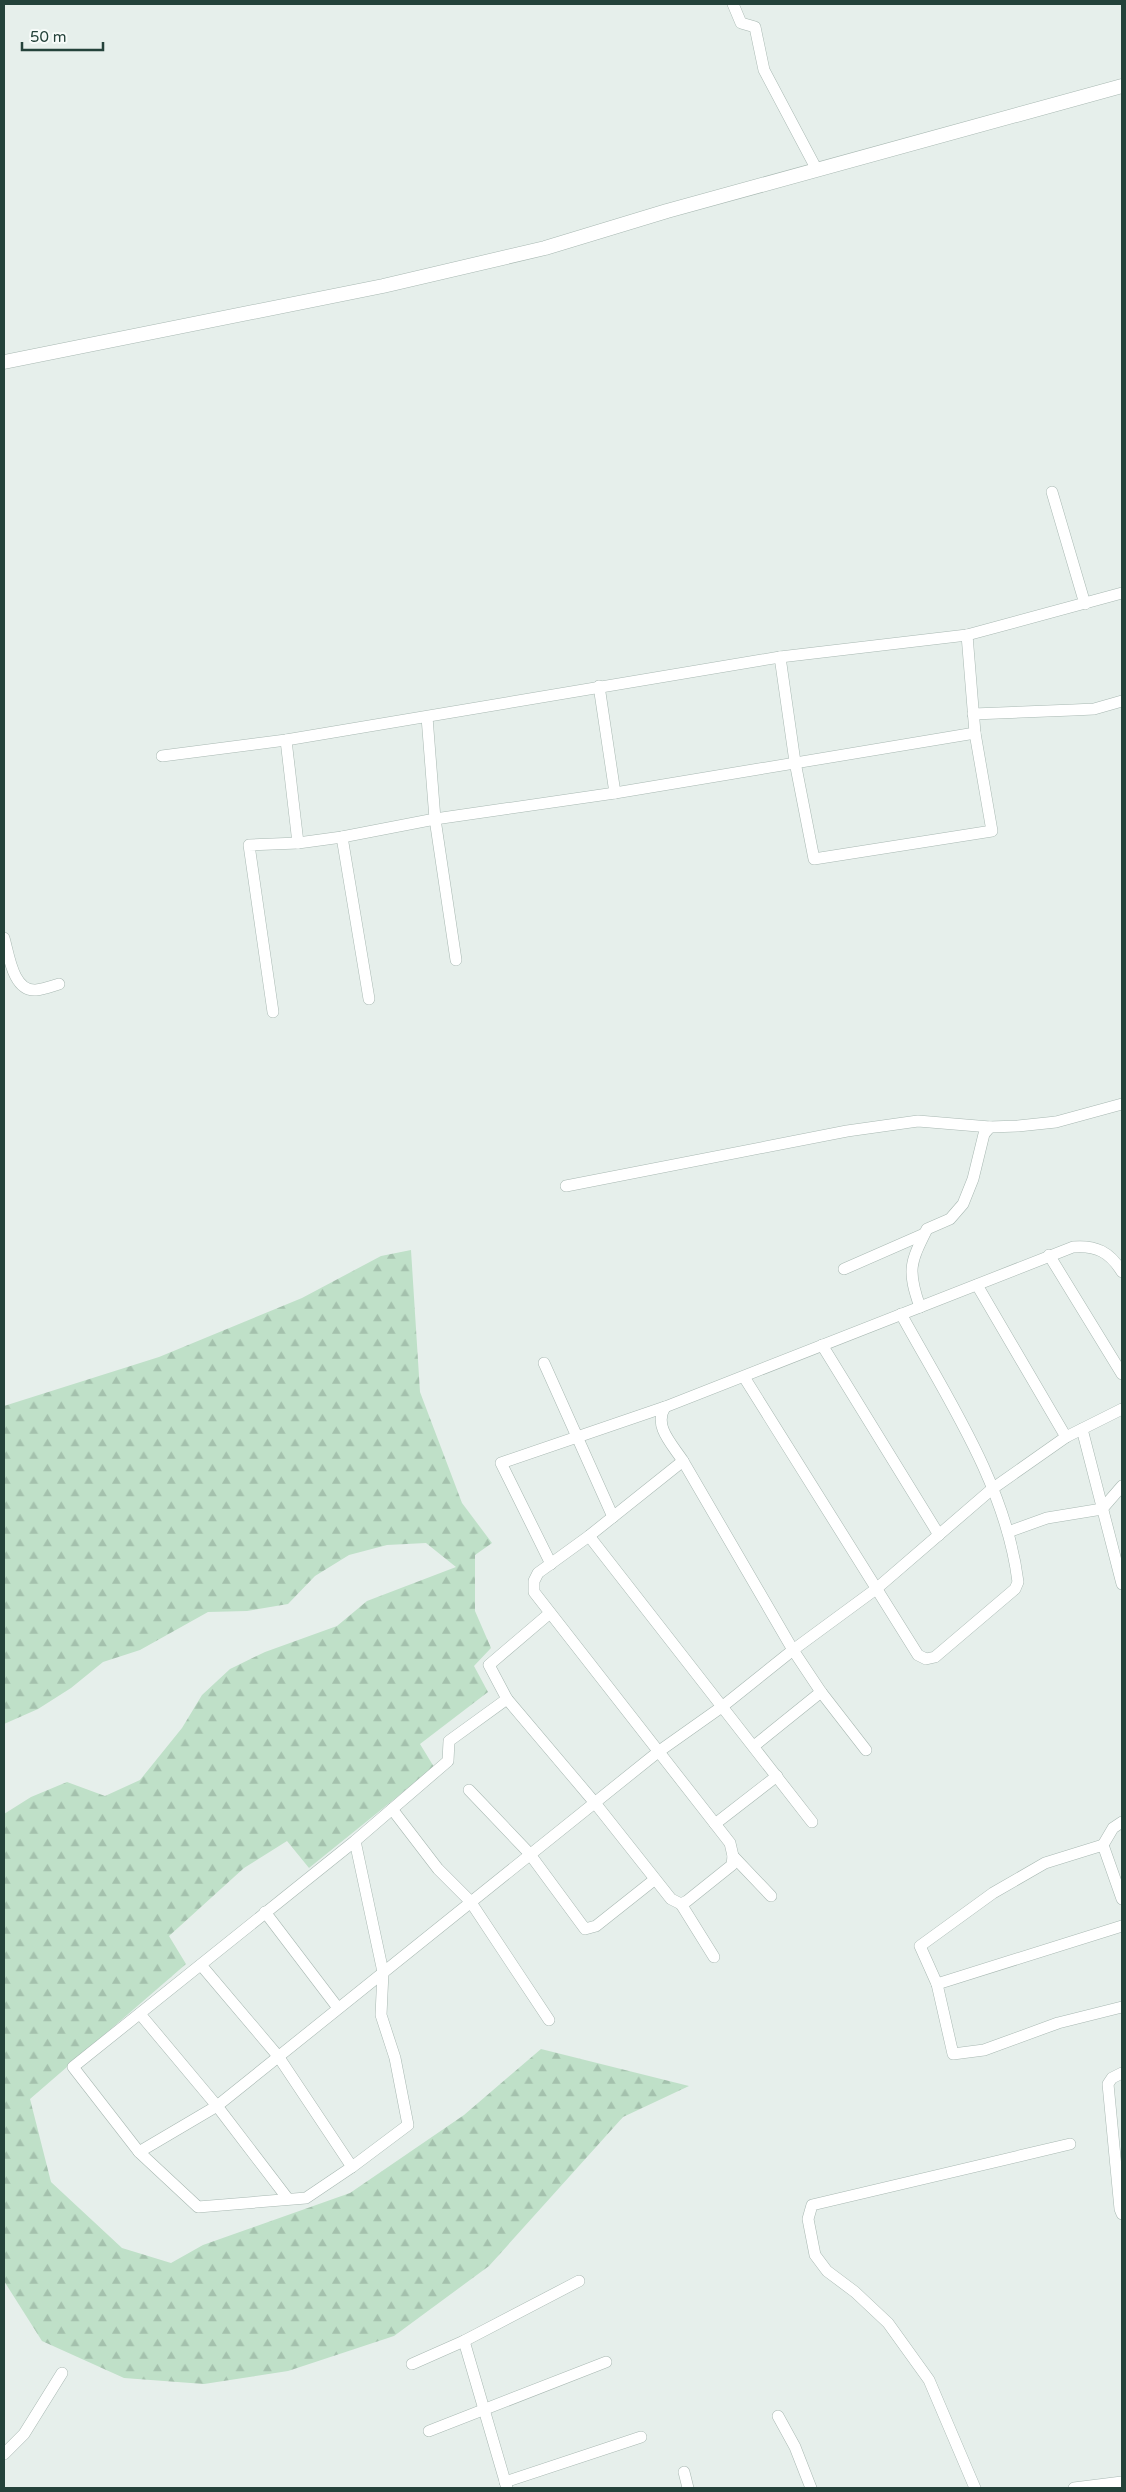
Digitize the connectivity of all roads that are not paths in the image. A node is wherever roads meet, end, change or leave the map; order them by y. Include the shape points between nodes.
1 (733, 4) edge
2 (1122, 86) edge
3 (817, 170) junction
4 (4, 362) edge
5 (1052, 492) dead end
6 (1122, 593) edge
7 (1085, 604) junction
8 (966, 635) junction
9 (780, 657) junction
10 (599, 686) junction
11 (1122, 701) edge
12 (974, 714) junction
13 (427, 717) junction
14 (975, 733) junction
15 (286, 740) junction
16 (162, 756) dead end
17 (795, 762) junction
18 (615, 793) junction
19 (435, 819) junction
20 (342, 837) junction
21 (298, 843) junction
22 (4, 938) edge
23 (456, 960) dead end
24 (59, 984) dead end
25 (369, 999) dead end
26 (273, 1012) dead end
27 (1122, 1104) edge
28 (990, 1127) junction
29 (566, 1186) dead end
30 (924, 1234) junction
31 (1049, 1255) junction
32 (844, 1269) dead end
33 (1122, 1272) edge
34 (978, 1285) junction
35 (920, 1307) junction
36 (901, 1314) junction
37 (822, 1345) junction
38 (544, 1363) dead end
39 (1122, 1374) edge
40 (744, 1376) junction
41 (665, 1406) junction
42 (1122, 1409) edge
43 (1082, 1429) junction
44 (578, 1437) junction
45 (1066, 1437) junction
46 (683, 1461) junction
47 (1122, 1486) edge
48 (992, 1489) junction
49 (1102, 1508) junction
50 (613, 1517) junction
51 (1008, 1532) junction
52 (939, 1535) junction
53 (590, 1536) junction
54 (551, 1564) junction
55 (1122, 1584) edge
56 (876, 1589) junction
57 (550, 1613) junction
58 (793, 1650) junction
59 (821, 1692) junction
60 (507, 1699) junction
61 (723, 1706) junction
62 (754, 1746) junction
63 (866, 1750) dead end
64 (658, 1752) junction
65 (777, 1776) junction
66 (469, 1790) dead end
67 (595, 1803) junction
68 (392, 1809) junction
69 (812, 1822) dead end
70 (1122, 1822) edge
71 (715, 1824) junction
72 (355, 1841) junction
73 (1103, 1845) junction
74 (529, 1853) junction
75 (733, 1856) junction
76 (654, 1880) junction
77 (771, 1896) dead end
78 (1122, 1899) edge
79 (470, 1901) junction
80 (681, 1904) junction
81 (265, 1912) junction
82 (1122, 1926) edge
83 (714, 1957) dead end
84 (201, 1965) junction
85 (382, 1972) junction
86 (937, 1984) junction
87 (1122, 2007) edge
88 (338, 2008) junction
89 (140, 2014) junction
90 (549, 2020) dead end
91 (278, 2056) junction
92 (1122, 2074) edge
93 (217, 2106) junction
94 (1119, 2142) edge
95 (1070, 2144) dead end
96 (139, 2152) junction
97 (352, 2167) junction
98 (288, 2200) junction
99 (1122, 2214) edge
100 (579, 2281) dead end
101 (464, 2341) junction
102 (606, 2362) dead end
103 (412, 2364) dead end
104 (62, 2373) dead end
105 (485, 2411) junction
106 (778, 2416) dead end
107 (429, 2431) dead end
108 (641, 2436) dead end
109 (4, 2454) edge
110 (684, 2472) dead end
111 (1122, 2482) edge
112 (506, 2485) edge
113 (1103, 2486) edge
114 (688, 2488) edge
115 (811, 2488) edge
116 (975, 2488) edge
117 (1074, 2488) edge

1 - 3 street via 742,23 755,27 764,70
2 - 3 street
3 - 4 street via 545,248 383,286
5 - 7 street
6 - 7 street
7 - 8 street
8 - 9 street
8 - 12 street
9 - 10 street
9 - 17 street
10 - 13 street
10 - 18 street
11 - 12 street via 1073,710
12 - 14 street
13 - 15 street
13 - 19 street
14 - 17 street
14 - 17 street via 992,831 814,859
15 - 16 street
15 - 21 street
17 - 18 street
18 - 19 street
19 - 20 street
19 - 23 street
20 - 21 street
20 - 25 street
21 - 26 street via 249,845
22 - 24 street via 19,983 25,989
27 - 28 street via 1056,1122
28 - 29 street via 918,1121 847,1131
28 - 30 street via 984,1134 963,1204 950,1220 927,1229
30 - 32 street
30 - 35 street via 912,1260 912,1284
31 - 33 street via 1073,1247 1100,1249
31 - 34 street
31 - 39 street
34 - 35 street
34 - 45 street
35 - 36 street
36 - 37 street
36 - 48 street via 980,1459
37 - 40 street
37 - 52 street
38 - 44 street
40 - 41 street
40 - 56 street
41 - 44 street
41 - 46 street via 660,1422
42 - 43 street
43 - 45 street
43 - 49 street
44 - 50 street
44 - 54 street via 501,1463
45 - 48 street
46 - 50 street
46 - 58 street
47 - 49 street
48 - 51 street
48 - 52 street
49 - 51 street via 1047,1518
49 - 55 street
50 - 53 street
51 - 56 street via 1017,1571 1015,1589 935,1657 926,1659 918,1655
52 - 56 street
53 - 54 street
53 - 61 street
54 - 57 street via 538,1573 534,1581 534,1592
56 - 58 street
57 - 60 street via 490,1665
57 - 64 street
58 - 59 street
58 - 61 street
59 - 62 street
59 - 63 street
60 - 67 street
60 - 68 street via 449,1741 448,1761
61 - 62 street
61 - 64 street
62 - 65 street
64 - 67 street
64 - 71 street
65 - 69 street
65 - 71 street
66 - 74 street
67 - 74 street
67 - 76 street
68 - 72 street
68 - 79 street via 438,1870
70 - 73 street via 1113,1828
71 - 75 street via 730,1843
72 - 81 street
72 - 85 street
73 - 78 street
73 - 86 street via 1045,1863 993,1892 920,1946
74 - 76 street via 585,1929 596,1926
74 - 79 street
75 - 77 street
75 - 80 street via 732,1865
76 - 80 street via 671,1899
79 - 85 street
79 - 90 street
80 - 83 street
81 - 84 street
81 - 88 street
82 - 86 street
84 - 89 street
84 - 91 street
85 - 88 street
85 - 97 street via 381,2015 395,2058 408,2125
86 - 87 street via 953,2054 984,2050 1058,2023
88 - 91 street
89 - 93 street
89 - 96 street via 74,2067
91 - 93 street
91 - 97 street
92 - 94 street via 1112,2078 1108,2084
93 - 96 street
93 - 98 street
94 - 99 street
95 - 116 street via 812,2206 808,2220 815,2255 826,2271 855,2292 888,2323 929,2380
96 - 98 street via 198,2207
97 - 98 street via 306,2198
100 - 101 street
101 - 103 street
101 - 105 street
102 - 105 street
104 - 109 street via 24,2434
105 - 107 street
105 - 112 street
106 - 115 street
108 - 112 street
110 - 114 street
111 - 113 street
113 - 117 street

